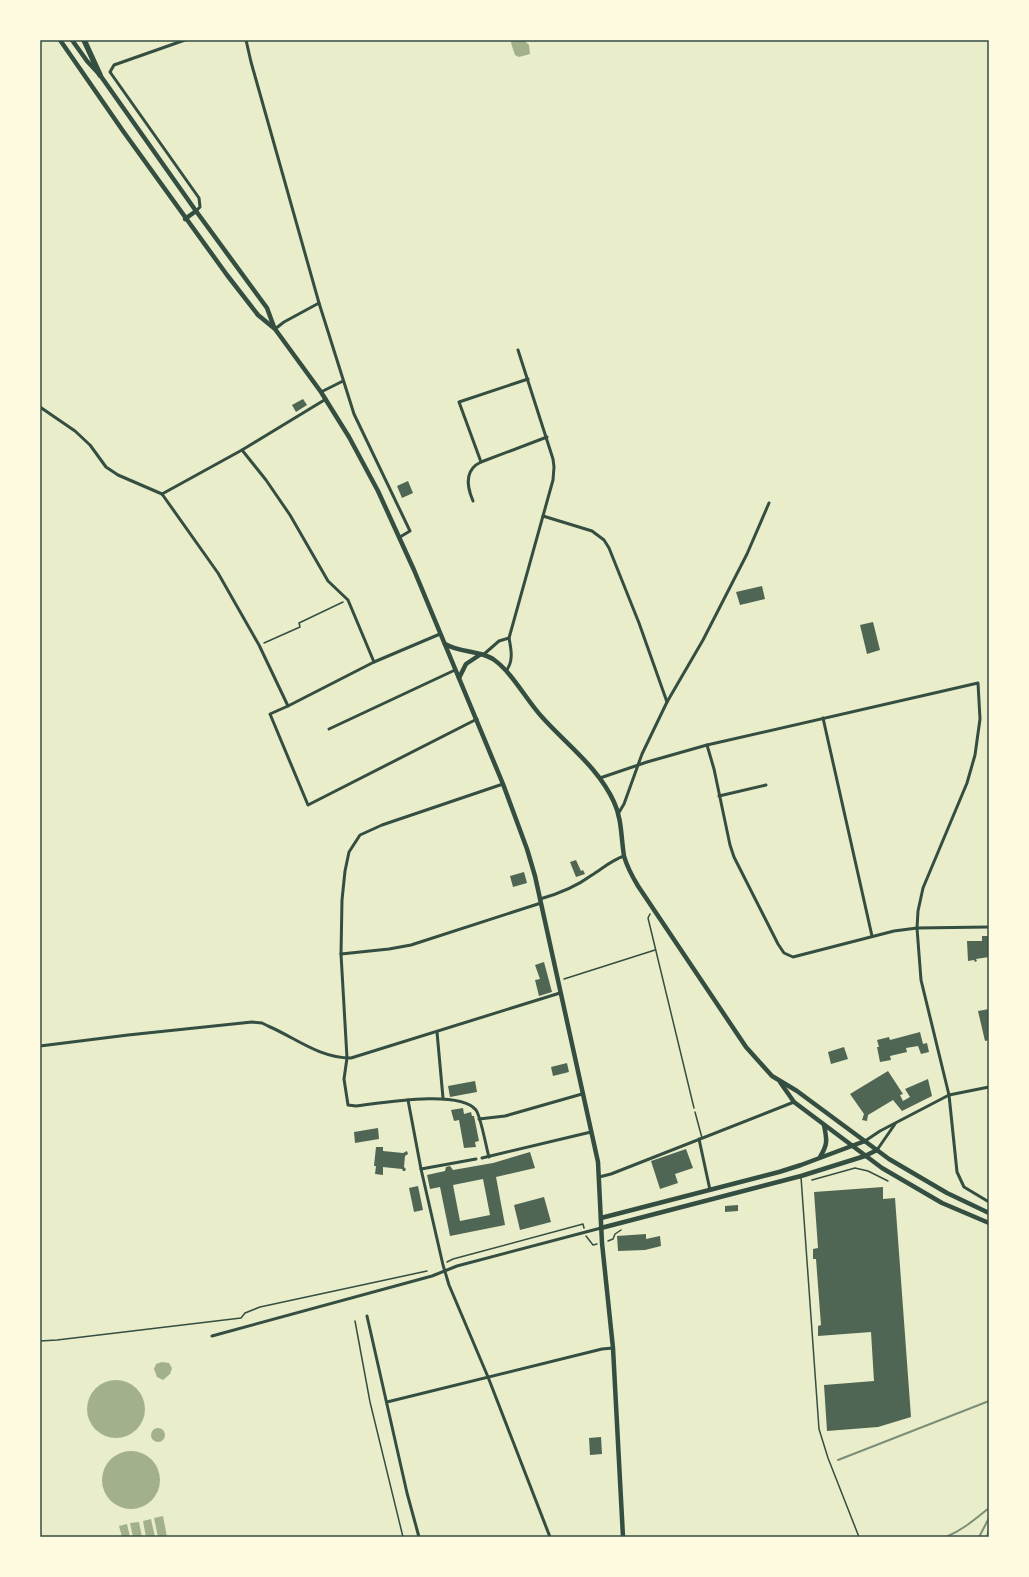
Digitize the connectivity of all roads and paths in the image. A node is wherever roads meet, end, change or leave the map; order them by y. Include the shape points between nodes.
1 (60, 40) edge
2 (72, 40) edge
3 (84, 40) edge
4 (185, 40) edge
5 (246, 40) edge
6 (100, 75) junction
7 (196, 211) junction
8 (185, 219) junction
9 (320, 302) junction
10 (274, 329) junction
11 (518, 350) dead end
12 (528, 379) junction
13 (343, 381) junction
14 (321, 392) junction
15 (326, 399) junction
16 (40, 407) edge
17 (547, 437) junction
18 (242, 450) junction
19 (481, 462) junction
20 (162, 494) junction
21 (473, 501) dead end
22 (769, 503) dead end
23 (542, 516) junction
24 (400, 537) junction
25 (348, 600) junction
26 (440, 634) junction
27 (509, 638) junction
28 (445, 644) junction
29 (259, 646) junction
30 (482, 654) junction
31 (374, 662) junction
32 (455, 670) junction
33 (506, 672) junction
34 (459, 678) junction
35 (667, 702) junction
36 (288, 706) junction
37 (823, 718) junction
38 (476, 719) junction
39 (329, 729) dead end
40 (707, 745) junction
41 (638, 765) junction
42 (600, 778) junction
43 (503, 784) junction
44 (766, 784) dead end
45 (720, 796) junction
46 (618, 814) junction
47 (624, 856) junction
48 (541, 901) junction
49 (653, 909) junction
50 (989, 926) edge
51 (917, 928) junction
52 (872, 936) junction
53 (656, 950) junction
54 (341, 954) junction
55 (558, 981) junction
56 (560, 993) junction
57 (437, 1032) junction
58 (40, 1046) edge
59 (347, 1058) junction
60 (779, 1081) junction
61 (989, 1087) edge
62 (582, 1094) junction
63 (949, 1095) junction
64 (443, 1098) junction
65 (408, 1100) junction
66 (794, 1102) junction
67 (695, 1112) joint
68 (479, 1119) junction
69 (894, 1124) junction
70 (824, 1125) junction
71 (591, 1132) junction
72 (700, 1139) junction
73 (865, 1141) junction
74 (852, 1146) junction
75 (877, 1150) junction
76 (865, 1156) junction
77 (489, 1157) junction
78 (820, 1157) junction
79 (482, 1158) dead end
80 (476, 1159) dead end
81 (421, 1169) junction
82 (801, 1176) junction
83 (599, 1177) junction
84 (888, 1181) dead end
85 (802, 1182) junction
86 (710, 1190) junction
87 (989, 1202) edge
88 (989, 1213) edge
89 (601, 1218) junction
90 (989, 1223) edge
91 (583, 1224) dead end
92 (601, 1228) junction
93 (627, 1228) dead end
94 (613, 1239) dead end
95 (443, 1265) junction
96 (431, 1270) dead end
97 (445, 1271) junction
98 (366, 1316) dead end
99 (354, 1321) dead end
100 (212, 1336) dead end
101 (40, 1341) edge
102 (613, 1348) junction
103 (488, 1377) junction
104 (386, 1402) junction
105 (403, 1537) edge
106 (419, 1537) edge
107 (550, 1537) edge
108 (624, 1537) edge
109 (859, 1537) edge

1 - 8 main road
2 - 6 main road via 86,61
3 - 6 highway
4 - 7 street via 114,65 110,72 199,198 200,207
5 - 9 street
6 - 7 main road
7 - 8 main road
7 - 10 main road via 267,308
8 - 10 main road via 258,315
9 - 10 street
9 - 13 street
10 - 14 main road
11 - 12 street
12 - 17 street
12 - 19 street via 459,402
13 - 14 street
13 - 24 street via 358,424 410,531
14 - 15 main road
15 - 18 street
15 - 24 main road via 378,491
16 - 20 street via 90,445 106,467
17 - 19 street
17 - 23 street via 554,467
18 - 20 street
18 - 25 street via 290,515 328,580
19 - 21 street via 476,464 467,483
20 - 29 street via 218,573
22 - 35 street via 747,554 703,640
23 - 27 street
23 - 35 street via 592,531 604,540 639,623
24 - 26 main road
25 - 29 path via 299,623 300,627
25 - 31 street
26 - 28 main road
26 - 31 street
27 - 30 street via 498,641
27 - 33 street via 512,652
28 - 30 main road via 453,649
28 - 32 main road
29 - 36 street
30 - 33 main road via 494,660
30 - 34 main road via 466,664
31 - 36 street
32 - 34 main road
32 - 39 street
33 - 42 main road via 541,717
34 - 38 main road
35 - 41 street
36 - 38 street via 270,714 308,805
37 - 40 street
37 - 51 street via 978,683 980,719 975,755 967,783 922,888
37 - 52 street
38 - 43 main road
40 - 41 street
40 - 45 street
41 - 42 street
41 - 46 street
42 - 46 main road via 615,803
43 - 48 main road via 527,849
43 - 54 street via 382,825 360,835 349,852 345,871
44 - 45 street
45 - 52 street via 734,857 784,953 793,957
46 - 47 main road
47 - 48 street via 614,859 570,888
47 - 49 main road via 634,879
48 - 54 street via 411,946
48 - 55 main road
49 - 53 path via 648,918
49 - 60 main road via 746,1047 765,1070
50 - 51 street
51 - 52 street
51 - 63 street via 921,980
53 - 55 path
53 - 67 path
54 - 59 street
55 - 56 main road
56 - 57 street
56 - 62 main road
57 - 59 street
57 - 64 street
58 - 59 street via 252,1022 262,1023 319,1052
59 - 65 street via 344,1079 348,1105
60 - 66 main road
60 - 73 main road via 797,1091
61 - 63 street
62 - 68 street via 505,1116
62 - 71 main road
63 - 69 street
63 - 87 street via 959,1178 964,1187
64 - 65 street
64 - 68 street via 470,1105 476,1110
65 - 81 street
66 - 70 main road
66 - 72 street
67 - 72 lane
68 - 77 street
69 - 73 street
69 - 75 street
70 - 74 main road
70 - 78 main road via 827,1142
71 - 77 street
71 - 83 main road
72 - 83 street
72 - 86 street
73 - 74 main road
73 - 75 main road
74 - 76 main road
74 - 78 main road
75 - 76 main road
75 - 88 main road via 947,1193
76 - 82 main road
76 - 90 main road via 942,1203
77 - 79 street
78 - 86 main road via 779,1172
80 - 81 street
81 - 95 street
82 - 85 lane
82 - 92 main road
83 - 89 main road
84 - 85 path via 855,1168
85 - 109 lane via 819,1429
86 - 89 main road
89 - 92 main road
91 - 95 path via 453,1259
92 - 97 street
92 - 102 main road
93 - 94 path via 620,1230
95 - 97 street
96 - 101 path via 260,1307 246,1312 241,1318
97 - 100 street
97 - 103 street
98 - 104 street
99 - 105 path via 370,1402
102 - 103 street
102 - 108 main road
103 - 104 street
103 - 107 street
104 - 106 street

